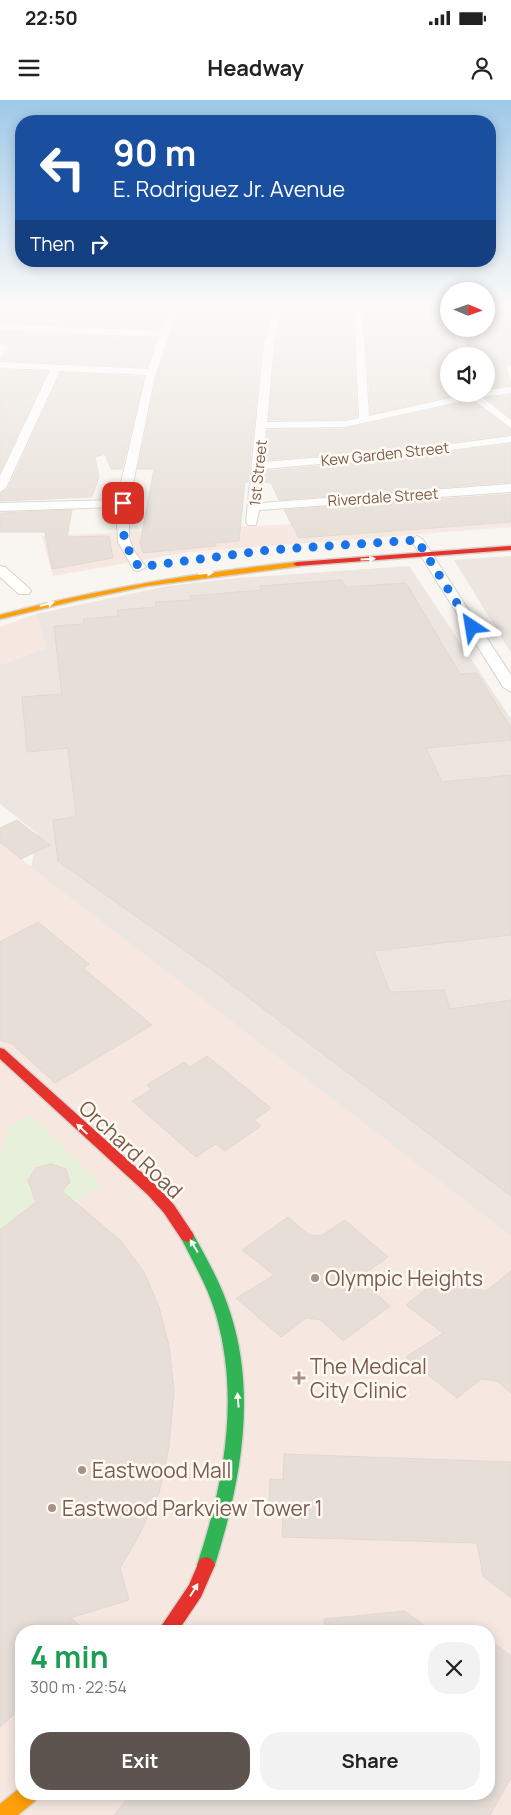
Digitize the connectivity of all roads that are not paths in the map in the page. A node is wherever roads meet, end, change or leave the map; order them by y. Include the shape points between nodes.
1 (48, 386) edge
2 (147, 386) edge
3 (266, 386) edge
4 (362, 386) edge
5 (511, 390) edge
6 (495, 392) edge
7 (441, 402) edge
8 (484, 402) edge
9 (364, 420) junction
10 (262, 425) junction
11 (511, 425) edge
12 (511, 439) edge
13 (259, 466) junction
14 (0, 488) edge
15 (511, 488) edge
16 (123, 503) junction
17 (0, 507) edge
18 (254, 507) junction
19 (252, 522) dead end
20 (417, 539) dead end
21 (511, 548) edge
22 (426, 555) junction
23 (144, 566) joint
24 (123, 569) dead end
25 (0, 570) edge
26 (28, 590) joint
27 (8, 596) dead end
28 (0, 617) edge
29 (511, 687) edge
30 (0, 1052) edge
31 (172, 1625) edge
32 (21, 1800) edge
33 (2, 1815) edge

1 - 14 street
2 - 16 street
3 - 10 street, 1st Street
4 - 9 street
5 - 6 street
7 - 9 street
8 - 11 street
9 - 10 street via 327,425
10 - 13 street, 1st Street
12 - 13 street, Kew Garden Street via 398,454
13 - 18 street, 1st Street
15 - 18 street, Riverdale Street
16 - 17 street
16 - 23 street via 122,534 127,550
18 - 19 street, 1st Street
20 - 22 street
21 - 22 main road
28 -> 22 main road via 70,597 195,574
22 - 29 street
23 - 24 main road
25 - 26 street
26 - 27 main road
31 -> 30 main road, Orchard Road via 201,1579 224,1519 234,1468 239,1420 234,1366 224,1314 208,1270 168,1207
32 - 33 main road

